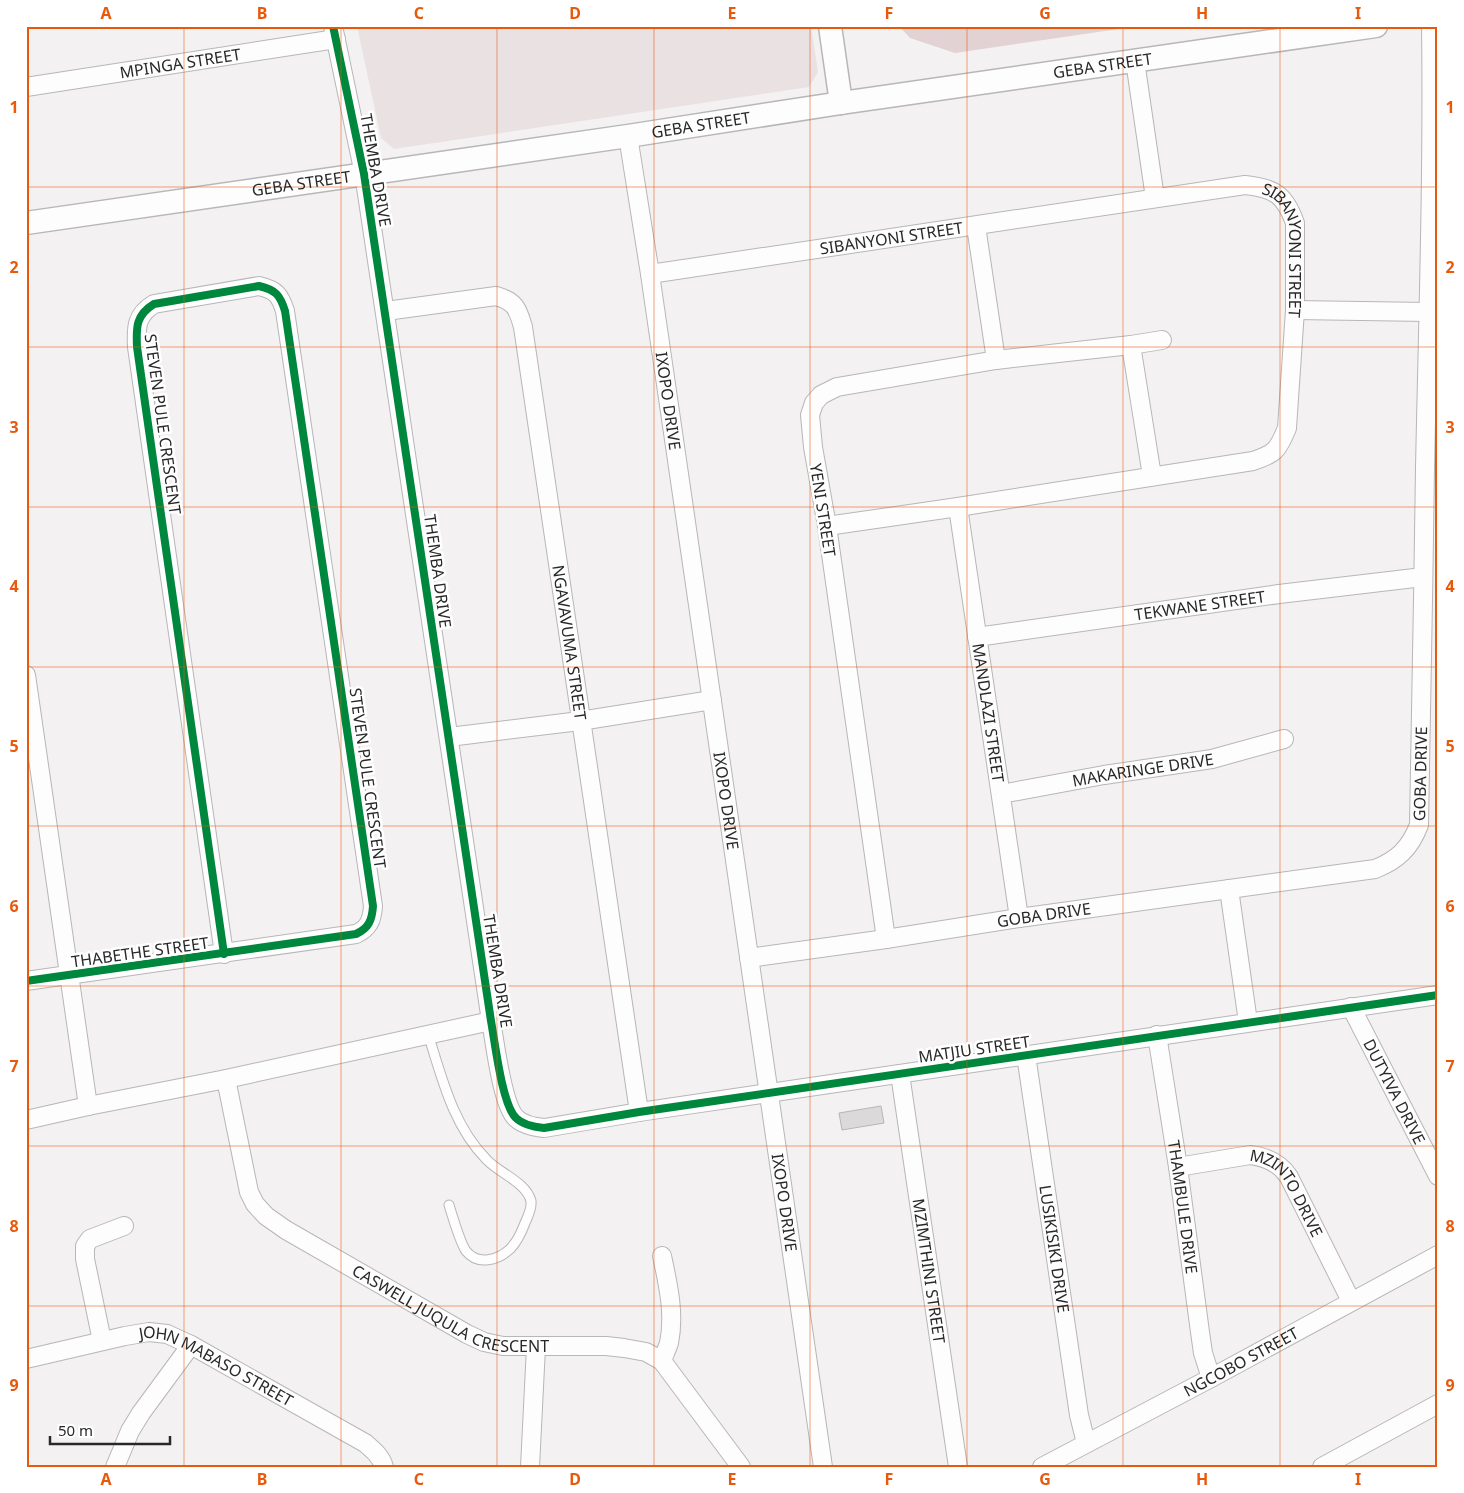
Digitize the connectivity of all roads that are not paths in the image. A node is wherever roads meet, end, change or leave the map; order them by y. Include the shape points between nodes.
1 (830, 26) edge
2 (1376, 26) edge
3 (1431, 26) edge
4 (334, 33) edge
5 (1135, 61) junction
6 (26, 87) edge
7 (841, 103) junction
8 (628, 136) junction
9 (364, 174) junction
10 (1156, 198) junction
11 (26, 223) edge
12 (976, 226) junction
13 (650, 274) junction
14 (1295, 310) junction
15 (386, 311) junction
16 (1428, 312) junction
17 (1162, 340) dead end
18 (1131, 345) junction
19 (996, 360) junction
20 (1152, 476) junction
21 (958, 507) junction
22 (826, 526) junction
23 (1423, 577) junction
24 (978, 637) junction
25 (26, 675) edge
26 (712, 700) junction
27 (1430, 701) edge
28 (580, 721) junction
29 (449, 737) junction
30 (1284, 739) dead end
31 (1001, 794) junction
32 (1229, 889) junction
33 (1019, 918) junction
34 (371, 922) joint
35 (886, 940) junction
36 (224, 954) junction
37 (749, 958) junction
38 (70, 975) junction
39 (26, 981) edge
40 (1438, 995) edge
41 (1351, 1007) junction
42 (491, 1021) junction
43 (1248, 1022) junction
44 (428, 1034) junction
45 (1157, 1036) junction
46 (1026, 1056) junction
47 (900, 1074) junction
48 (226, 1079) junction
49 (768, 1093) junction
50 (88, 1106) junction
51 (639, 1112) junction
52 (516, 1118) joint
53 (26, 1120) edge
54 (1178, 1167) junction
55 (1438, 1176) edge
56 (449, 1205) dead end
57 (124, 1226) dead end
58 (1438, 1255) edge
59 (662, 1256) dead end
60 (1351, 1301) junction
61 (102, 1341) junction
62 (192, 1345) junction
63 (536, 1347) junction
64 (26, 1359) edge
65 (662, 1361) junction
66 (1211, 1378) junction
67 (1438, 1404) edge
68 (1086, 1443) junction
69 (115, 1467) edge
70 (384, 1467) edge
71 (530, 1467) edge
72 (741, 1467) edge
73 (823, 1467) edge
74 (958, 1467) edge
75 (1042, 1467) edge
76 (1322, 1467) edge

1 - 7 street
2 - 5 street, GEBA STREET
3 - 16 street, GOBA DRIVE
4 - 6 street, MPINGA STREET
4 - 9 street, THEMBA DRIVE
5 - 7 street, GEBA STREET
5 - 10 street
7 - 8 street, GEBA STREET
8 - 9 street, GEBA STREET
8 - 13 street, IXOPO DRIVE
9 - 11 street, GEBA STREET
9 - 15 street, THEMBA DRIVE
10 - 12 street, SIBANYONI STREET
10 - 14 street, SIBANYONI STREET via 1245,185 1262,187 1278,194 1295,223
12 - 13 street, SIBANYONI STREET
12 - 19 street
13 - 26 street, IXOPO DRIVE
14 - 16 street
14 - 20 street, SIBANYONI STREET via 1287,428 1274,452 1252,460
15 - 28 street, NGAVAVUMA STREET via 496,296 505,298 518,310
15 - 29 street, THEMBA DRIVE
16 - 23 street, GOBA DRIVE
17 - 18 street, YENI STREET
18 - 19 street, YENI STREET
18 - 20 street
19 - 22 street, YENI STREET via 837,387 821,395 814,402 810,414
20 - 21 street, SIBANYONI STREET
21 - 22 street, SIBANYONI STREET
21 - 24 street, MANDLAZI STREET
22 - 35 street, YENI STREET
23 - 24 street, TEKWANE STREET
23 - 27 street, GOBA DRIVE
24 - 31 street, MANDLAZI STREET
25 - 38 street
26 - 28 street
26 - 37 street, IXOPO DRIVE
27 - 32 street, GOBA DRIVE via 1419,825 1402,853 1375,869
28 - 29 street
28 - 51 street, NGAVAVUMA STREET
29 - 42 street, THEMBA DRIVE
30 - 31 street, MAKARINGE DRIVE via 1212,759
31 - 33 street, MANDLAZI STREET
32 - 33 street, GOBA DRIVE
32 - 43 street
33 - 35 street, GOBA DRIVE
34 - 36 street, THABETHE STREET via 364,931 356,934
34 - 36 street, STEVEN PULE CRESCENT via 372,897 281,298 268,288 259,286 154,304 144,311 137,324 137,347
35 - 37 street, GOBA DRIVE
36 - 38 street, THABETHE STREET
37 - 49 street, IXOPO DRIVE
38 - 39 street, THABETHE STREET
38 - 50 street
40 - 41 street, MATJIU STREET
41 - 43 street, MATJIU STREET
41 - 55 street, DUTYIVA DRIVE
42 - 44 street
42 - 52 street, THEMBA DRIVE via 506,1102
43 - 45 street, MATJIU STREET
44 - 48 street
44 - 56 lane via 456,1116 478,1150 525,1190 531,1202 530,1212 510,1248 494,1259 484,1261 466,1250
45 - 46 street, MATJIU STREET
45 - 54 street, THAMBULE DRIVE
46 - 47 street, MATJIU STREET
46 - 68 street, LUSIKISIKI DRIVE
47 - 49 street, MATJIU STREET
47 - 74 street, MZIMTHINI STREET
48 - 50 street
48 - 63 street, CASWELL JUQULA CRESCENT via 249,1192 266,1216 484,1342
49 - 51 street, MATJIU STREET
49 - 73 street, IXOPO DRIVE
50 - 53 street
51 - 52 street, MATJIU STREET via 544,1128 532,1127
54 - 60 street, MZINTO DRIVE via 1250,1155 1277,1164 1289,1178
54 - 66 street, THAMBULE DRIVE via 1203,1353
57 - 61 street via 90,1239 85,1246 84,1259
58 - 60 street, NGCOBO STREET
59 - 65 street via 670,1292 671,1320 669,1343
60 - 66 street, NGCOBO STREET
61 - 62 street, JOHN MABASO STREET via 149,1332 167,1334
61 - 64 street, JOHN MABASO STREET
62 - 69 street via 141,1413
62 - 70 street, JOHN MABASO STREET via 365,1444 375,1452
63 - 65 street, CASWELL JUQULA CRESCENT via 624,1348 646,1352
63 - 71 street
65 - 72 street, CASWELL JUQULA CRESCENT
66 - 68 street, NGCOBO STREET
67 - 76 street
68 - 75 street, NGCOBO STREET

